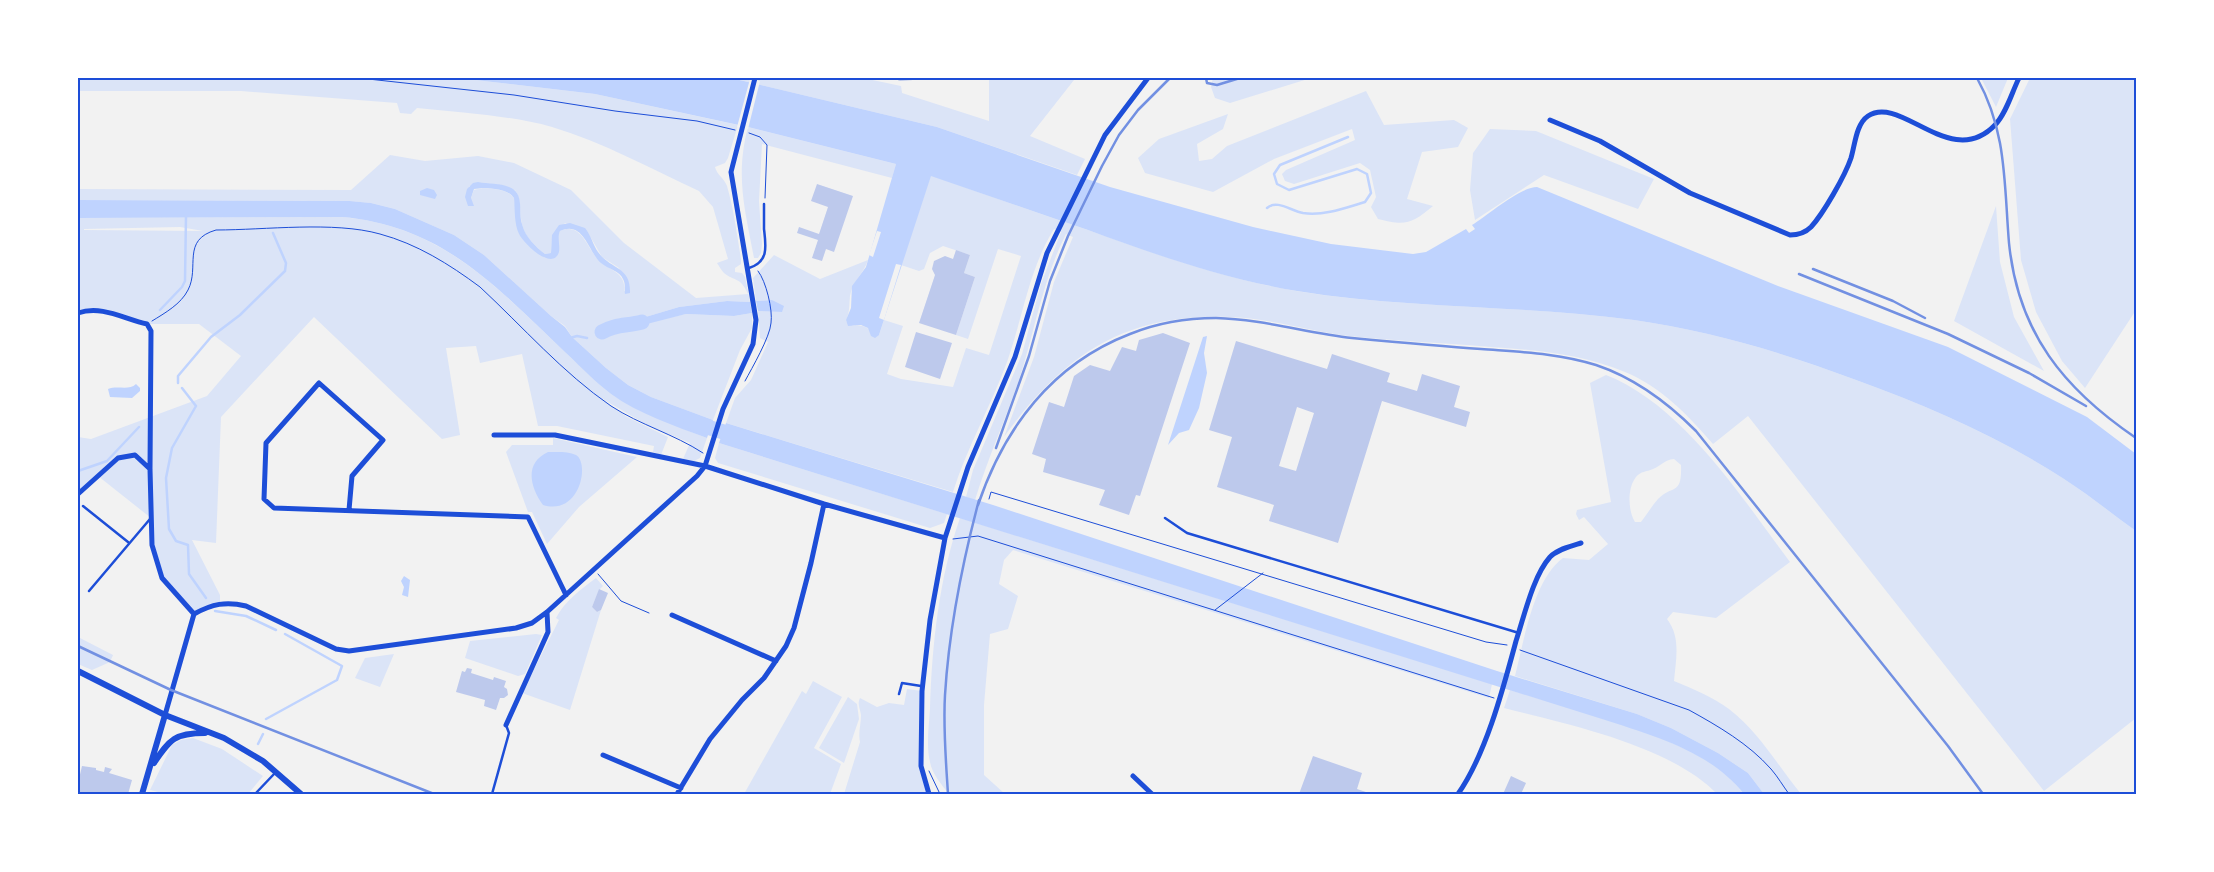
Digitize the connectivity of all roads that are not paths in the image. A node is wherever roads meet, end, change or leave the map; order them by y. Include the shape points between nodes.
1 (755, 78) edge
2 (888, 78) edge
3 (954, 78) edge
4 (1148, 78) edge
5 (2019, 78) edge
6 (1550, 120) dead end
7 (764, 204) road end
8 (748, 268) junction
9 (78, 313) edge
10 (494, 435) dead end
11 (704, 466) junction
12 (150, 469) junction
13 (78, 494) edge
14 (824, 504) junction
15 (83, 506) dead end
16 (349, 510) junction
17 (151, 518) junction
18 (1165, 518) dead end
19 (945, 538) junction
20 (128, 542) junction
21 (1581, 543) dead end
22 (89, 591) dead end
23 (566, 595) junction
24 (548, 612) junction
25 (194, 614) junction
26 (672, 615) dead end
27 (1519, 633) junction
28 (776, 661) junction
29 (78, 671) edge
30 (923, 686) junction
31 (899, 694) dead end
32 (165, 715) junction
33 (506, 725) joint
34 (210, 733) junction
35 (603, 755) dead end
36 (150, 768) junction
37 (276, 772) junction
38 (1133, 776) dead end
39 (682, 788) junction
40 (142, 794) edge
41 (256, 794) edge
42 (301, 794) edge
43 (492, 794) edge
44 (677, 794) edge
45 (929, 794) edge
46 (1152, 794) edge
47 (1458, 794) edge

1 - 8 street via 731,172
2 - 3 lane
4 - 19 street via 1105,135 1055,237 1037,282 1015,357 962,486
5 - 6 street via 1996,124 1977,138 1954,139 1888,113 1874,112 1865,118 1859,127 1844,177 1810,228 1800,235 1790,235 1690,193 1600,141
7 - 8 lane via 764,258
8 - 11 street via 756,320 752,344 723,409
9 - 12 street via 98,310 148,324 152,344
10 - 11 street via 555,435
11 - 14 street
11 - 23 street via 671,502
12 - 13 street via 136,455 118,458
12 - 17 street
14 - 19 street
14 - 28 street via 794,628
15 - 20 lane
16 - 16 street via 274,508 264,499 266,443 319,383 384,440 352,476
16 - 23 street via 528,517
17 - 20 lane
17 - 25 street via 152,545 162,578
18 - 27 lane via 1187,533
19 - 30 street via 930,620
20 - 22 lane
21 - 27 street via 1559,550 1550,557 1528,601
23 - 24 street
24 - 25 street via 516,628 349,651 336,649 240,604 220,603
24 - 33 street via 548,632
25 - 32 street
26 - 28 street
27 - 47 street via 1479,755
28 - 39 street via 724,720
29 - 32 street
30 - 31 lane via 902,683
30 - 45 street via 921,766
32 - 34 street
32 - 36 street
33 - 43 lane via 509,733
34 - 36 street via 175,737
34 - 37 street via 250,753
35 - 39 street
36 - 40 street
37 - 41 lane
37 - 42 street
38 - 46 street
39 - 44 street

